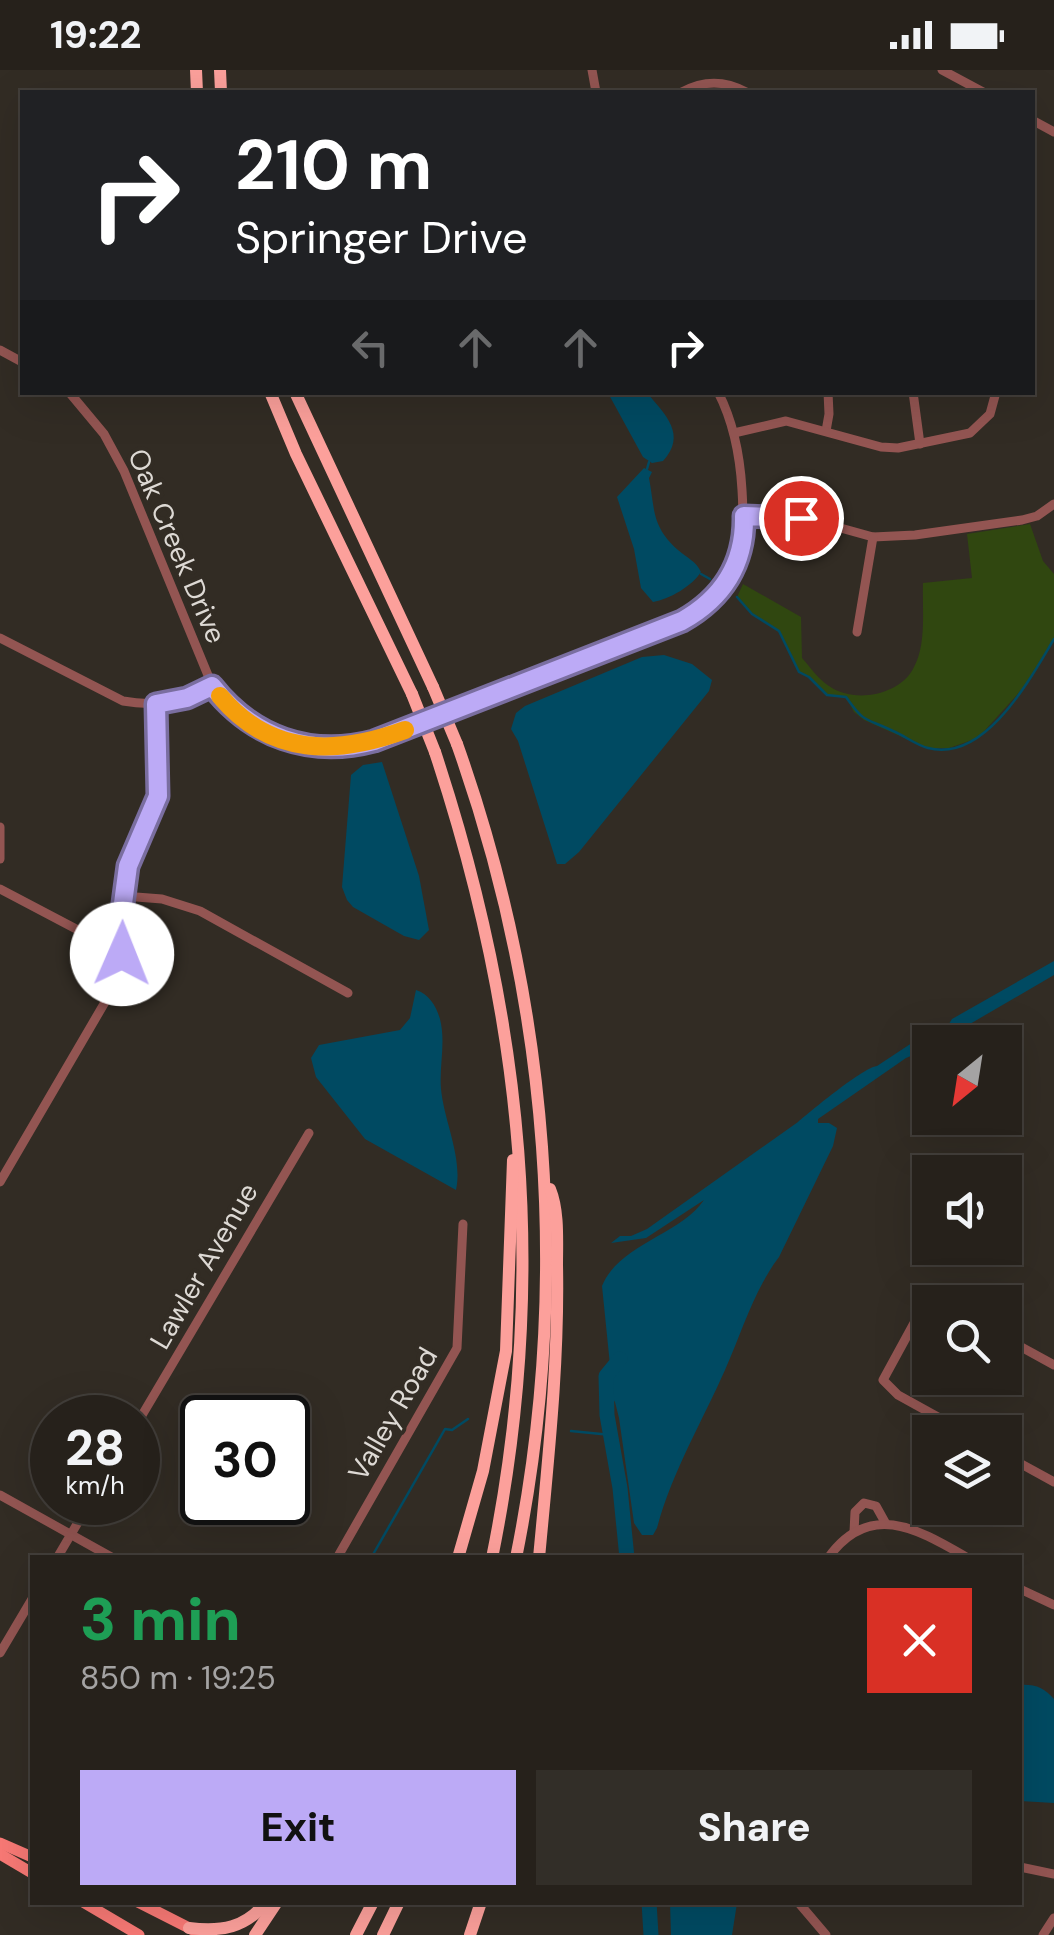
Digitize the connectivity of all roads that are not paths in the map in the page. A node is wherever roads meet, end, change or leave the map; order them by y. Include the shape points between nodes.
1 (942, 70) edge
2 (686, 90) edge
3 (740, 90) edge
4 (979, 90) edge
5 (72, 395) edge
6 (271, 395) edge
7 (296, 395) edge
8 (719, 395) edge
9 (828, 395) edge
10 (913, 395) edge
11 (995, 395) edge
12 (826, 431) junction
13 (734, 433) junction
14 (920, 444) junction
15 (1054, 504) edge
16 (744, 516) junction
17 (873, 537) junction
18 (857, 632) dead end
19 (0, 638) edge
20 (212, 686) junction
21 (156, 704) junction
22 (0, 827) edge
23 (0, 859) edge
24 (0, 889) edge
25 (124, 896) junction
26 (123, 938) junction
27 (348, 993) dead end
28 (517, 1118) junction
29 (309, 1133) dead end
30 (546, 1177) junction
31 (0, 1182) edge
32 (462, 1224) dead end
33 (912, 1326) edge
34 (1022, 1347) edge
35 (1054, 1365) edge
36 (154, 1395) edge
37 (934, 1415) edge
38 (1022, 1464) edge
39 (1054, 1482) edge
40 (0, 1495) edge
41 (886, 1524) junction
42 (76, 1525) edge
43 (854, 1532) junction
44 (71, 1534) junction
45 (59, 1555) edge
46 (108, 1555) edge
47 (339, 1555) edge
48 (459, 1555) edge
49 (492, 1555) edge
50 (517, 1555) edge
51 (538, 1555) edge
52 (831, 1555) edge
53 (963, 1555) edge
54 (1022, 1589) edge
55 (30, 1602) edge
56 (1054, 1606) edge
57 (0, 1654) edge
58 (0, 1842) edge
59 (0, 1854) edge
60 (30, 1856) edge
61 (1022, 1867) edge
62 (30, 1872) edge
63 (1054, 1874) edge
64 (88, 1905) edge
65 (144, 1905) edge
66 (263, 1905) edge
67 (275, 1905) edge
68 (371, 1905) edge
69 (398, 1905) edge
70 (480, 1905) edge
71 (801, 1905) edge
72 (1054, 1918) edge
73 (190, 1928) junction
74 (138, 1935) edge
75 (203, 1935) edge
76 (255, 1935) edge
77 (356, 1935) edge
78 (383, 1935) edge
79 (470, 1935) edge
80 (826, 1935) edge
81 (1043, 1935) edge

1 - 4 street
2 - 3 street via 716,82
5 - 20 street, Oak Creek Drive via 124,471
6 - 28 highway, bridge via 435,752 494,965
7 - 30 highway, bridge via 433,687 488,841 534,1052
8 - 13 street, Oak Creek Drive
9 - 12 street
10 - 14 street
11 - 14 street via 990,414 970,434
12 - 13 street via 786,422
12 - 14 street via 880,447
13 - 16 street, Oak Creek Drive
15 - 17 street via 1022,520
16 - 17 street via 801,518
16 - 20 street, Oak Creek Drive via 737,562 718,594 695,614 360,745 303,745 273,736
17 - 18 street
19 - 21 street via 106,694
20 - 21 street
21 - 25 street via 158,796 128,866
22 - 23 street
24 - 26 street via 78,930
25 - 26 street
25 - 27 street via 200,911
26 - 31 street via 109,999
28 - 48 highway via 506,1351
28 - 49 highway via 522,1331
29 - 36 street, Lawler Avenue
30 - 50 highway via 542,1380
30 - 51 highway via 554,1200 558,1296
32 - 47 street, Valley Road via 457,1348
33 - 37 street via 883,1380
34 - 35 street
38 - 39 street
40 - 44 street
41 - 43 street
41 - 43 street via 876,1506 864,1503 855,1512
41 - 53 street via 918,1530
42 - 44 street
43 - 52 street
44 - 45 street
44 - 46 street
54 - 56 street
55 - 57 street
58 - 60 main road
59 - 62 main road
61 - 63 street
64 - 74 main road
65 - 73 main road
66 - 73 highway via 236,1926
67 - 76 highway
68 - 77 highway
69 - 78 highway
70 - 79 highway
71 - 80 street
72 - 81 street
73 - 75 main road

